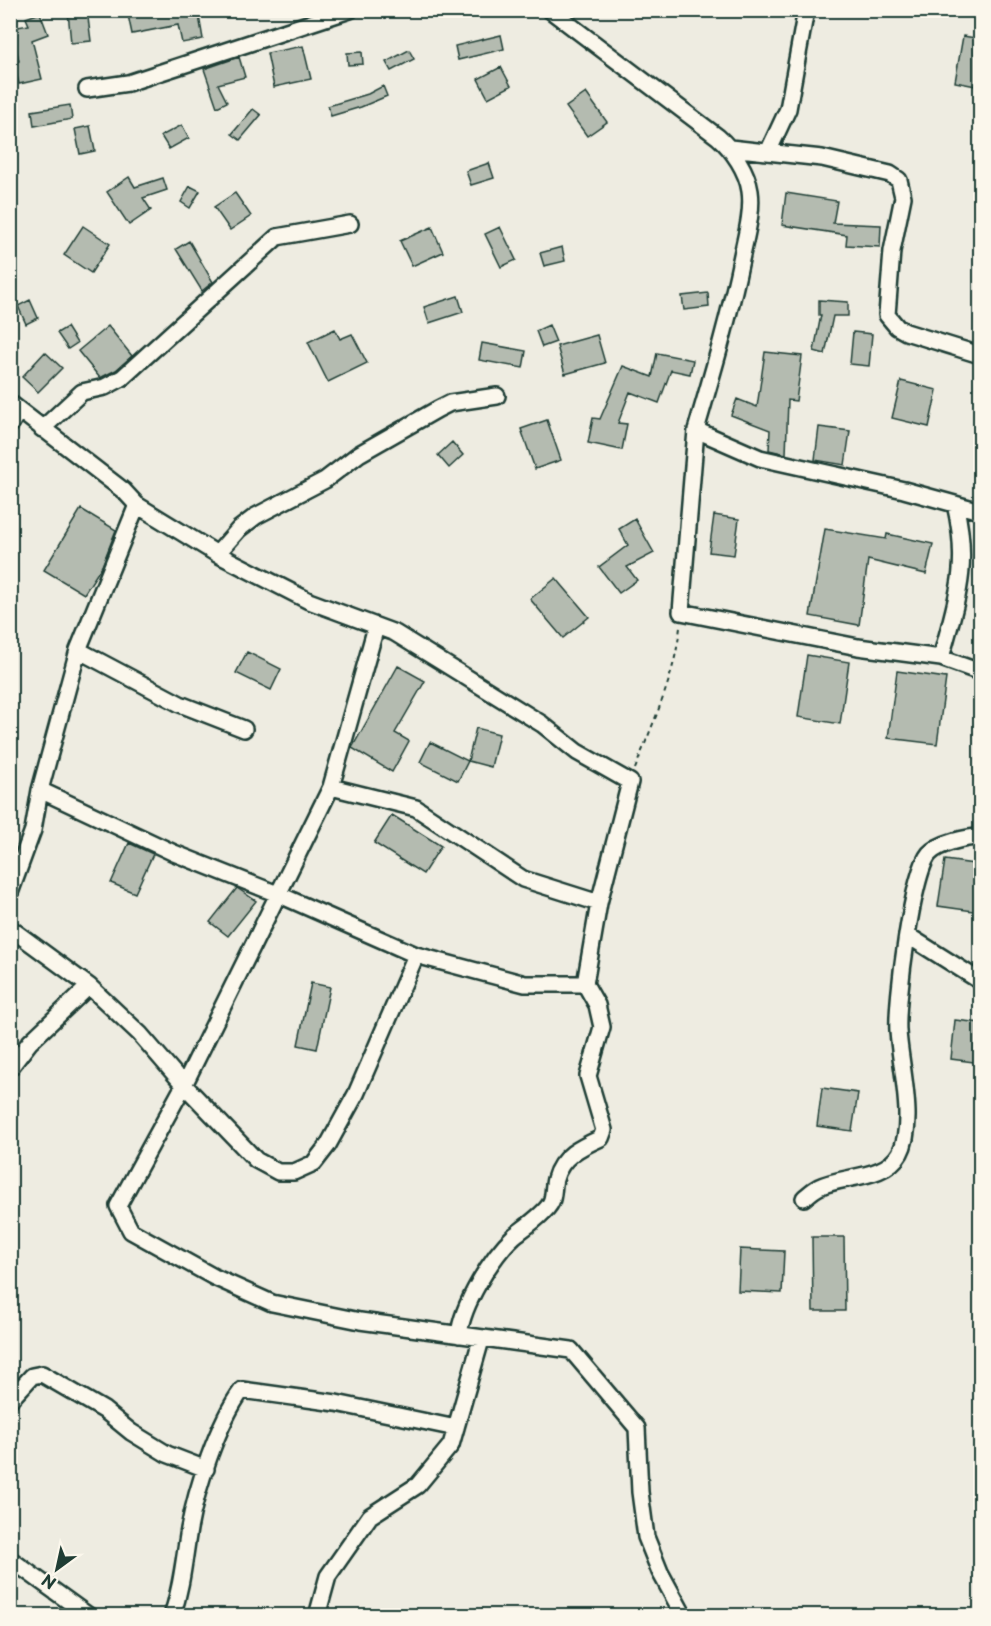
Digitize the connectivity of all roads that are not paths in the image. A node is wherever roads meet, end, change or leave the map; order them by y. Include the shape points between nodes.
1 (350, 10) edge
2 (550, 10) edge
3 (806, 10) edge
4 (87, 89) dead end
5 (730, 148) junction
6 (768, 152) junction
7 (350, 224) dead end
8 (981, 355) edge
9 (497, 396) dead end
10 (15, 407) edge
11 (10, 425) edge
12 (42, 429) junction
13 (696, 430) junction
14 (955, 504) junction
15 (137, 505) junction
16 (981, 511) edge
17 (217, 554) junction
18 (376, 627) junction
19 (78, 650) junction
20 (941, 658) junction
21 (981, 672) edge
22 (244, 729) dead end
23 (331, 787) junction
24 (40, 790) junction
25 (981, 837) edge
26 (10, 892) edge
27 (280, 894) junction
28 (599, 903) junction
29 (10, 928) edge
30 (907, 935) junction
31 (416, 956) junction
32 (981, 981) edge
33 (585, 984) junction
34 (89, 986) junction
35 (10, 1068) edge
36 (184, 1085) junction
37 (804, 1198) dead end
38 (459, 1335) junction
39 (481, 1340) junction
40 (10, 1400) edge
41 (456, 1428) junction
42 (206, 1469) junction
43 (10, 1559) edge
44 (89, 1616) edge
45 (172, 1616) edge
46 (317, 1616) edge
47 (684, 1616) edge

1 - 4 street via 128,83
2 - 5 street
3 - 6 street via 788,109
5 - 6 street
5 - 13 street via 751,194 747,232
6 - 8 street via 822,158 890,174 899,180 903,197 892,251 886,315 906,332
7 - 12 street via 277,237 122,378 105,387 81,392
9 - 17 street via 438,408 359,454 326,480 256,516
10 - 11 street
10 - 12 street
12 - 15 street
13 - 14 street via 759,458
13 - 20 street via 681,612 858,647
14 - 16 street
14 - 20 street via 962,534 963,570
15 - 17 street
15 - 19 street
17 - 18 street via 309,601
18 - 23 street
18 - 28 street via 395,633 442,661 542,724 577,752 630,782
19 - 22 street via 180,704
19 - 24 street
20 - 21 street
23 - 27 street
23 - 28 street via 416,808 523,879
24 - 26 street via 33,830
24 - 27 street via 174,853
25 - 30 street via 930,853 922,868
27 - 31 street
27 - 36 street
28 - 33 street
29 - 34 street
30 - 32 street
30 - 37 street via 898,1017 907,1123 900,1152 881,1169 823,1185
31 - 33 street via 525,984
31 - 36 street via 356,1094 314,1163 294,1172 266,1167
33 - 38 street via 597,1005 602,1027 588,1076 604,1130 601,1138 564,1159 556,1174 551,1202 512,1238 488,1271 467,1302
34 - 35 street via 30,1042
34 - 36 street via 140,1034
36 - 38 street via 118,1206 130,1231 214,1277 272,1303
38 - 39 street
39 - 41 street
39 - 47 street via 571,1350 609,1398 632,1419 637,1428 646,1537
40 - 42 street via 32,1376 42,1374 104,1410 167,1454
41 - 42 street via 336,1403 242,1390 233,1402
41 - 46 street via 451,1445 418,1485 370,1516 328,1575
42 - 45 street via 189,1529 182,1588
43 - 44 street

